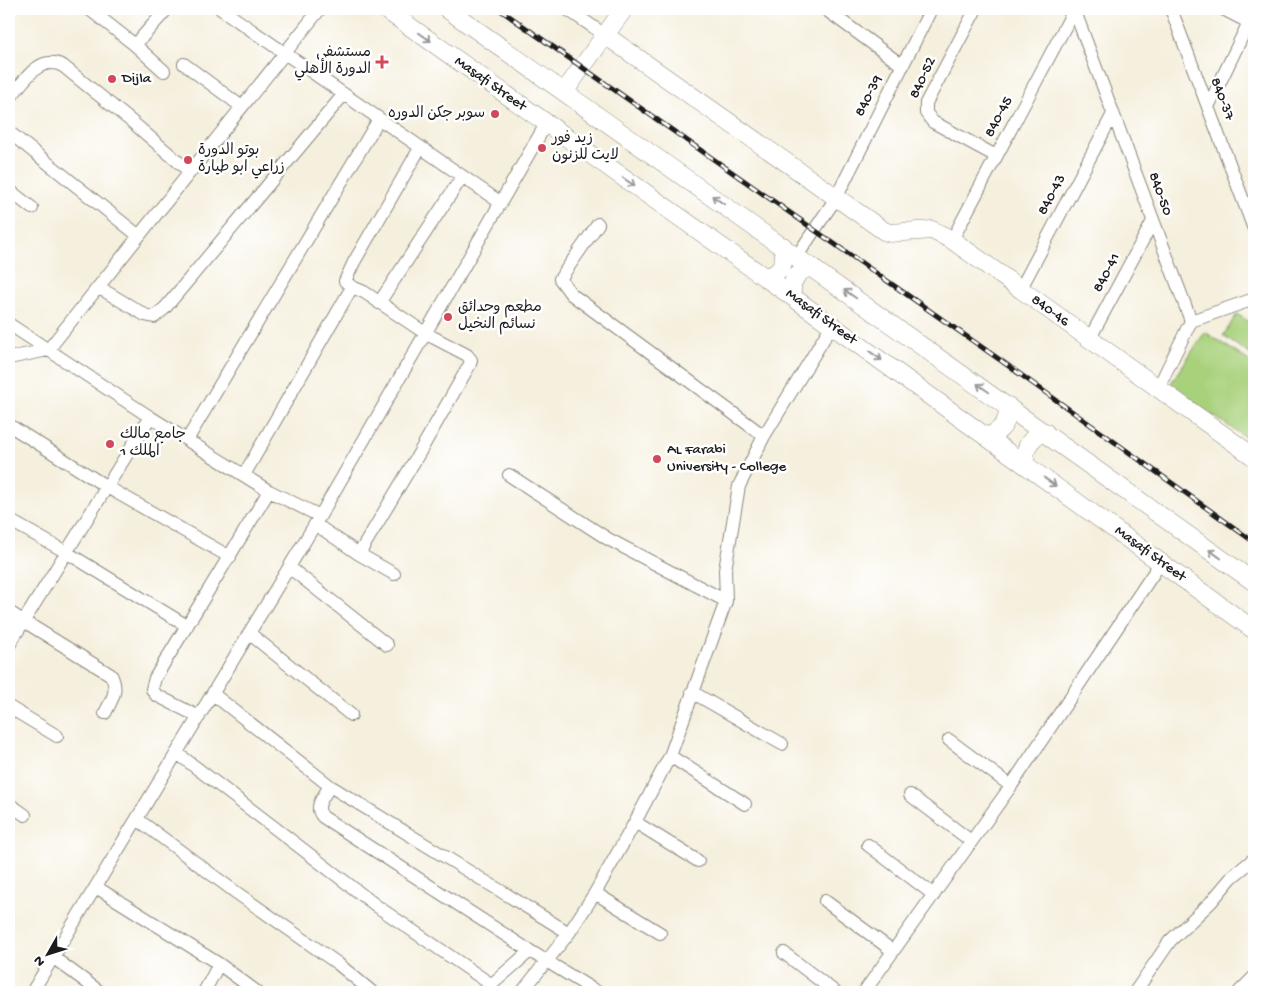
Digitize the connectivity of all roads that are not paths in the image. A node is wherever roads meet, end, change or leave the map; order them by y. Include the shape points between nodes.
1 (89, 9) edge
2 (167, 9) edge
3 (221, 9) edge
4 (320, 9) edge
5 (385, 9) edge
6 (447, 9) edge
7 (567, 9) edge
8 (624, 9) edge
9 (825, 9) edge
10 (931, 9) edge
11 (976, 9) edge
12 (1074, 9) edge
13 (1171, 9) edge
14 (1223, 9) edge
15 (1251, 24) edge
16 (605, 36) junction
17 (134, 45) junction
18 (285, 53) junction
19 (184, 64) dead end
20 (903, 66) junction
21 (164, 71) dead end
22 (564, 92) junction
23 (344, 94) junction
24 (9, 99) edge
25 (242, 107) junction
26 (1208, 107) junction
27 (1113, 114) junction
28 (379, 119) junction
29 (546, 124) junction
30 (9, 132) edge
31 (420, 148) junction
32 (996, 156) junction
33 (190, 172) junction
34 (462, 177) junction
35 (9, 190) edge
36 (836, 198) junction
37 (501, 203) junction
38 (32, 208) dead end
39 (1251, 208) edge
40 (1153, 221) junction
41 (598, 224) dead end
42 (1254, 229) edge
43 (139, 236) junction
44 (952, 240) junction
45 (783, 246) junction
46 (797, 256) junction
47 (812, 267) junction
48 (763, 276) junction
49 (98, 287) junction
50 (352, 287) junction
51 (1020, 290) junction
52 (793, 297) junction
53 (1254, 299) edge
54 (380, 303) junction
55 (1191, 321) junction
56 (9, 324) edge
57 (832, 325) junction
58 (425, 332) junction
59 (1089, 340) junction
60 (48, 350) junction
61 (9, 358) edge
62 (1158, 388) junction
63 (1008, 406) junction
64 (150, 417) junction
65 (9, 425) edge
66 (1045, 432) junction
67 (764, 436) junction
68 (987, 436) junction
69 (187, 440) junction
70 (1254, 457) edge
71 (1025, 464) junction
72 (244, 475) junction
73 (509, 475) dead end
74 (106, 487) junction
75 (269, 491) junction
76 (9, 520) edge
77 (317, 520) junction
78 (66, 552) junction
79 (359, 554) junction
80 (230, 557) junction
81 (1161, 562) junction
82 (289, 568) junction
83 (394, 574) dead end
84 (1254, 582) edge
85 (726, 601) junction
86 (9, 612) edge
87 (24, 621) junction
88 (187, 626) junction
89 (1254, 630) edge
90 (249, 633) junction
91 (9, 645) edge
92 (387, 645) dead end
93 (692, 692) junction
94 (213, 694) junction
95 (9, 707) edge
96 (105, 712) dead end
97 (351, 715) dead end
98 (199, 716) junction
99 (57, 736) dead end
100 (949, 740) dead end
101 (782, 744) dead end
102 (177, 753) junction
103 (670, 756) junction
104 (330, 786) junction
105 (1011, 786) junction
106 (910, 794) dead end
107 (9, 804) edge
108 (745, 804) dead end
109 (25, 815) dead end
110 (137, 819) junction
111 (635, 822) junction
112 (971, 841) junction
113 (868, 845) dead end
114 (1254, 859) edge
115 (698, 860) dead end
116 (96, 887) junction
117 (595, 893) junction
118 (934, 895) junction
119 (825, 900) dead end
120 (569, 933) junction
121 (660, 933) dead end
122 (530, 951) junction
123 (893, 951) junction
124 (784, 953) dead end
125 (54, 958) junction
126 (547, 960) junction
127 (219, 964) junction
128 (1254, 977) edge
129 (488, 988) edge
130 (32, 992) edge
131 (100, 992) edge
132 (204, 992) edge
133 (258, 992) edge
134 (372, 992) edge
135 (522, 992) edge
136 (596, 992) edge
137 (835, 992) edge
138 (864, 992) edge
139 (1135, 992) edge
140 (1239, 992) edge

1 - 17 street
2 - 17 street
3 - 18 street
4 - 18 street
5 -> 29 main road, Masafi Street
6 - 22 main road
7 - 16 street
8 - 16 main road
9 - 20 street
10 - 20 street, 840-39
11 - 32 street, 840-52 via 926,103 926,113 933,122
12 - 27 street, 840-50
12 - 32 street, 840-45
13 - 26 street, 840-37
14 - 15 street
15 - 26 street
16 - 22 main road
16 - 36 main road, 840-46
17 - 21 street
18 - 23 street
18 - 25 street
19 - 25 street
20 - 36 street, 840-39
45 -> 22 main road
23 - 28 street
23 - 49 street via 165,308 154,317 144,315
24 - 33 street via 39,66 54,62 131,121
25 - 33 street
26 - 39 street, 840-37
27 - 40 street, 840-50
27 - 51 street, 840-43
28 - 31 street
28 - 69 street
29 - 37 street
29 -> 48 main road, Masafi Street
30 - 43 street
31 - 34 street
31 - 50 street via 354,262 345,281
32 - 44 street, 840-45
33 - 43 street
34 - 37 street
34 - 54 street
35 - 38 street
36 - 44 main road, 840-46 via 884,232 932,230
36 - 46 street, 840-39
37 - 58 street
39 - 42 street, 840-37
40 - 55 street, 840-50
40 - 59 street, 840-41
41 - 67 street via 560,279 571,294
43 - 49 street
44 - 51 main road, 840-46
45 - 46 main road
45 - 48 main road via 783,265 772,275
46 - 47 main road
47 - 52 main road via 804,268 794,279
63 -> 47 main road
48 - 52 main road, Masafi Street
49 - 60 street
50 - 54 street
50 - 72 street
51 - 59 main road, 840-46
52 - 57 main road, Masafi Street
53 - 55 street
54 - 58 street
55 - 62 street
56 - 60 street
57 - 67 street
57 -> 68 main road, Masafi Street
58 - 77 street
58 - 79 street via 468,354 470,364
59 - 62 main road, 840-46
60 - 61 street
60 - 64 street
62 - 70 main road, 840-46
63 - 66 main road
63 - 68 main road via 1005,423 995,434
64 - 69 street
64 - 74 street
65 - 74 street
66 - 71 main road via 1030,442
84 -> 66 main road
67 - 85 street via 739,486 725,570
68 - 71 main road, Masafi Street
69 - 72 street
71 -> 81 main road, Masafi Street
72 - 75 street
73 - 85 street via 608,539
74 - 78 street
74 - 80 street
75 - 77 street
75 - 80 street
76 - 78 street
77 - 79 street
77 - 82 street
78 - 87 street
78 - 88 street
79 - 83 street
80 - 88 street
81 - 89 main road, Masafi Street
81 - 105 street
82 - 90 street
82 - 92 street
85 - 93 street
86 - 87 street
87 - 91 street
87 - 96 street via 111,675 115,692
88 - 98 street via 152,689
90 - 94 street
90 - 97 street
93 - 101 street
93 - 103 street
94 - 98 street
94 - 104 street
95 - 99 street
98 - 102 street
100 - 105 street
102 - 110 street
102 - 129 street
103 - 108 street
103 - 111 street
104 - 120 street
104 - 122 street via 317,807 323,817
105 - 112 street
106 - 112 street
107 - 109 street
110 - 116 street
110 - 134 street
111 - 115 street
111 - 117 street
112 - 118 street
113 - 118 street
114 - 139 street via 1170,941
116 - 125 street
116 - 127 street
117 - 120 street
117 - 121 street
118 - 123 street
119 - 123 street
120 - 126 street
122 - 126 street
122 - 129 street
123 - 138 street
124 - 137 street
125 - 130 street
125 - 131 street
126 - 135 street
126 - 136 street
127 - 132 street
127 - 133 street
128 - 140 street

